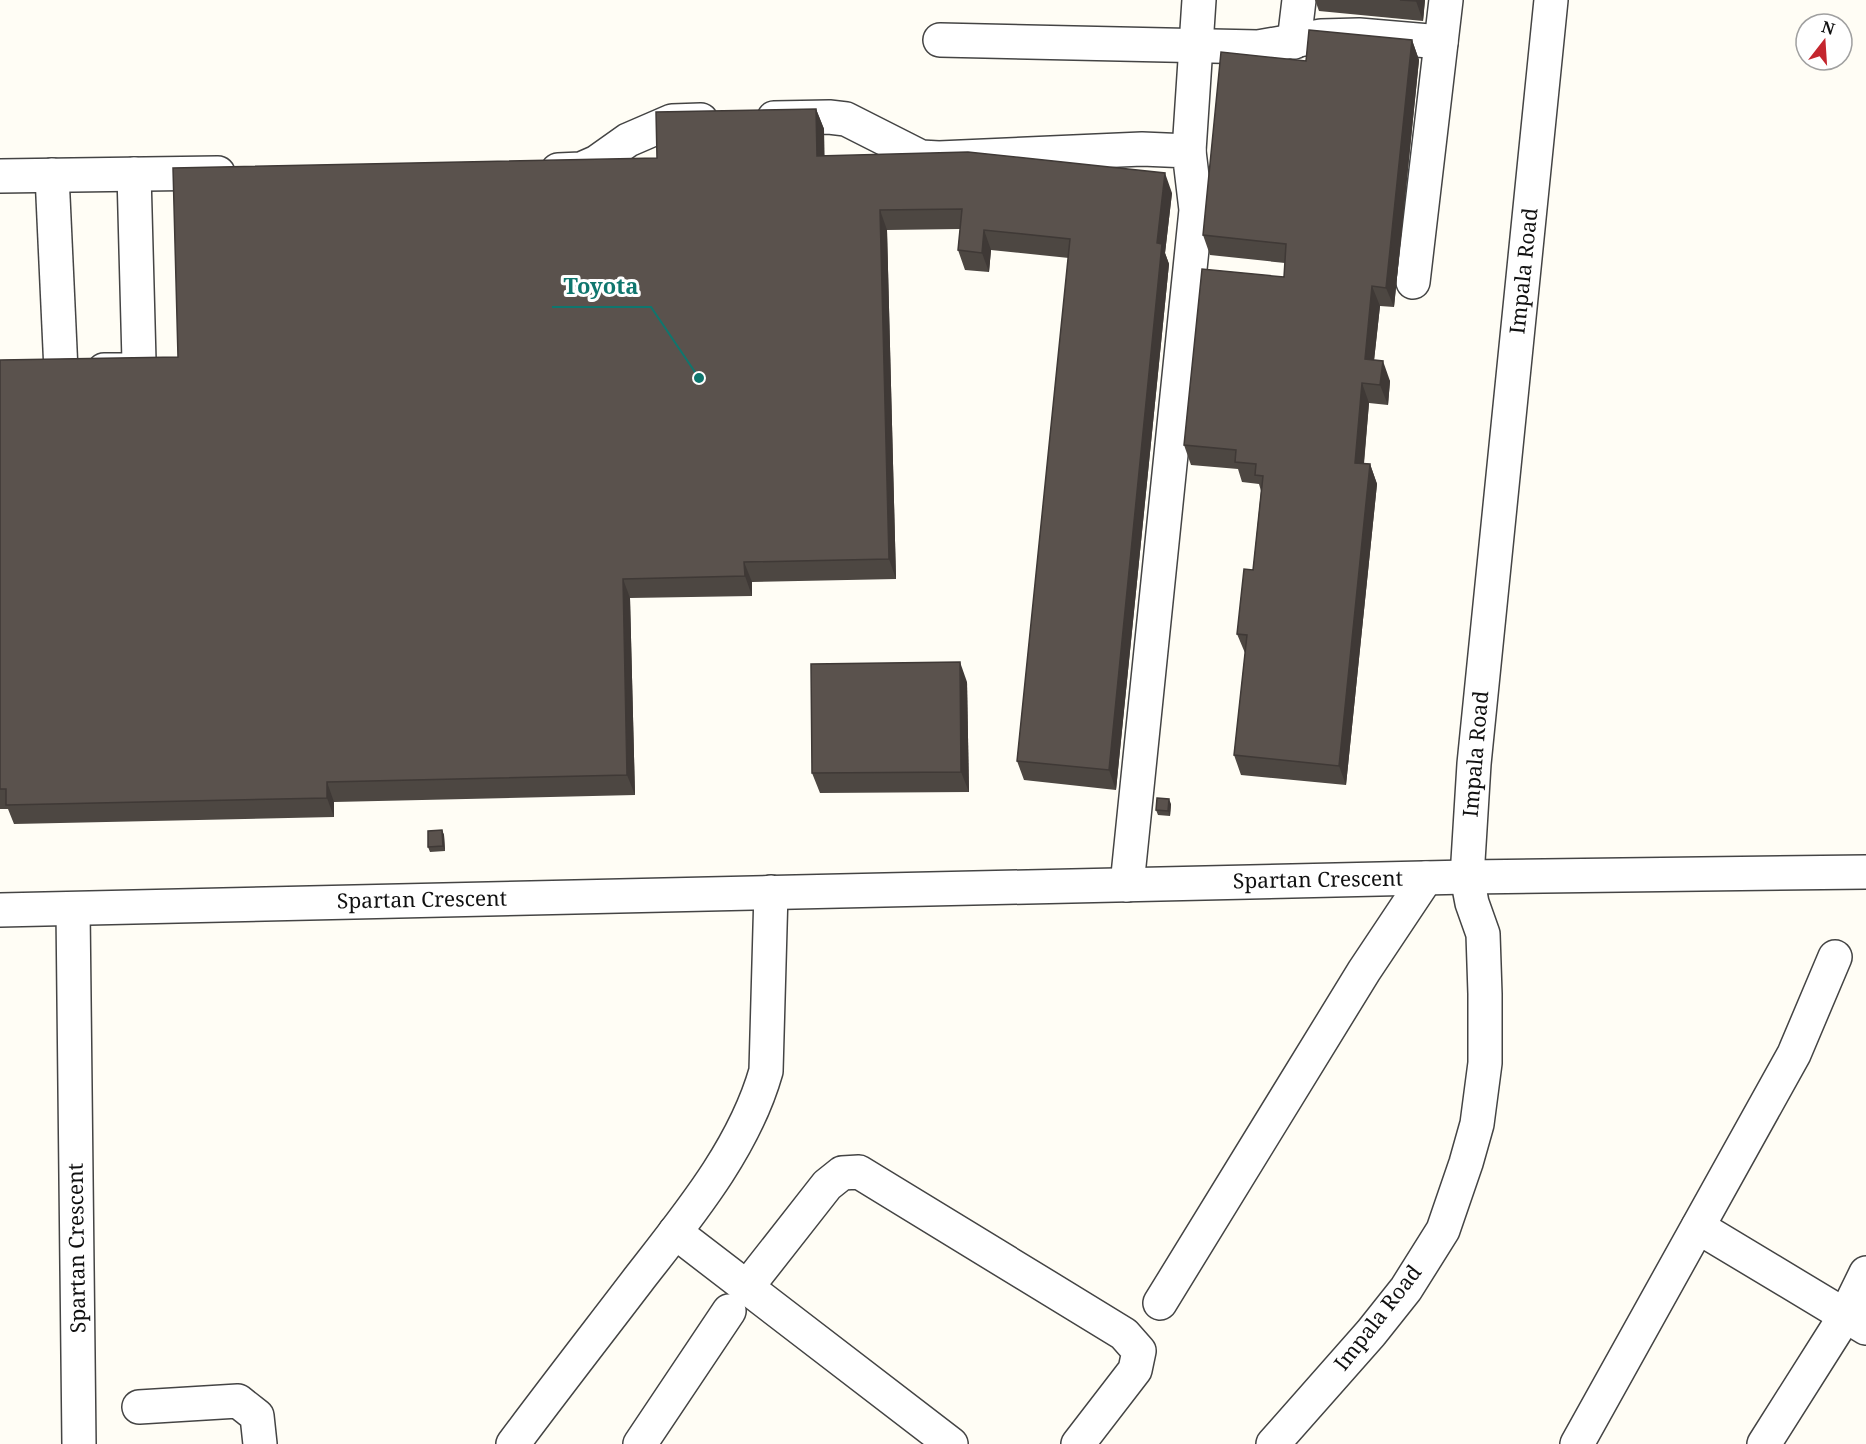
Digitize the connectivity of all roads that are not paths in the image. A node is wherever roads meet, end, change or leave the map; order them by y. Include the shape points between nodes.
1 (1199, 0) edge
2 (1299, 0) edge
3 (1446, 0) edge
4 (1544, 1) edge
5 (940, 40) dead end
6 (1294, 42) junction
7 (1441, 42) junction
8 (1196, 45) junction
9 (1189, 151) junction
10 (524, 170) edge
11 (242, 173) edge
12 (134, 174) junction
13 (0, 176) edge
14 (52, 176) junction
15 (1413, 282) dead end
16 (1866, 872) edge
17 (1467, 877) junction
18 (1426, 878) junction
19 (1126, 885) junction
20 (771, 892) junction
21 (73, 909) junction
22 (0, 910) edge
23 (1835, 957) dead end
24 (1698, 1227) junction
25 (675, 1232) junction
26 (1866, 1274) edge
27 (738, 1299) junction
28 (1160, 1303) dead end
29 (1856, 1322) edge
30 (139, 1407) dead end
31 (79, 1444) edge
32 (260, 1444) edge
33 (513, 1444) edge
34 (640, 1444) edge
35 (951, 1444) edge
36 (1078, 1444) edge
37 (1273, 1444) edge
38 (1577, 1444) edge
39 (1764, 1444) edge

1 - 8 street
2 - 6 street
3 - 7 street
4 - 17 street, Impala Road
5 - 8 street
6 - 7 street via 1321,36 1359,35
6 - 8 street via 1258,47
7 - 15 street
8 - 9 street
9 - 10 street via 1142,149 921,157 846,119 672,121 628,140 581,169
9 - 19 street via 1196,210
11 - 12 street
12 - 14 street
12 - 14 street via 139,361 130,370 46,371
13 - 14 street
16 - 17 street, Spartan Crescent
17 - 18 street, Spartan Crescent
17 - 37 street, Impala Road via 1483,934 1485,1063 1477,1124 1466,1163 1443,1230 1406,1289
18 - 19 street, Spartan Crescent
18 - 28 street via 1357,981
19 - 20 street, Spartan Crescent
20 - 21 street, Spartan Crescent
20 - 25 street via 766,1071 733,1149
21 - 22 street, Spartan Crescent
21 - 31 street, Spartan Crescent
23 - 24 street via 1794,1053
24 - 29 street
24 - 38 street
25 - 27 street
25 - 33 street
26 - 29 street
27 - 34 street
27 - 35 street
27 - 36 street via 827,1185 842,1173 859,1172 1124,1334 1139,1351 1135,1370
29 - 39 street
30 - 32 street via 238,1401 257,1416

